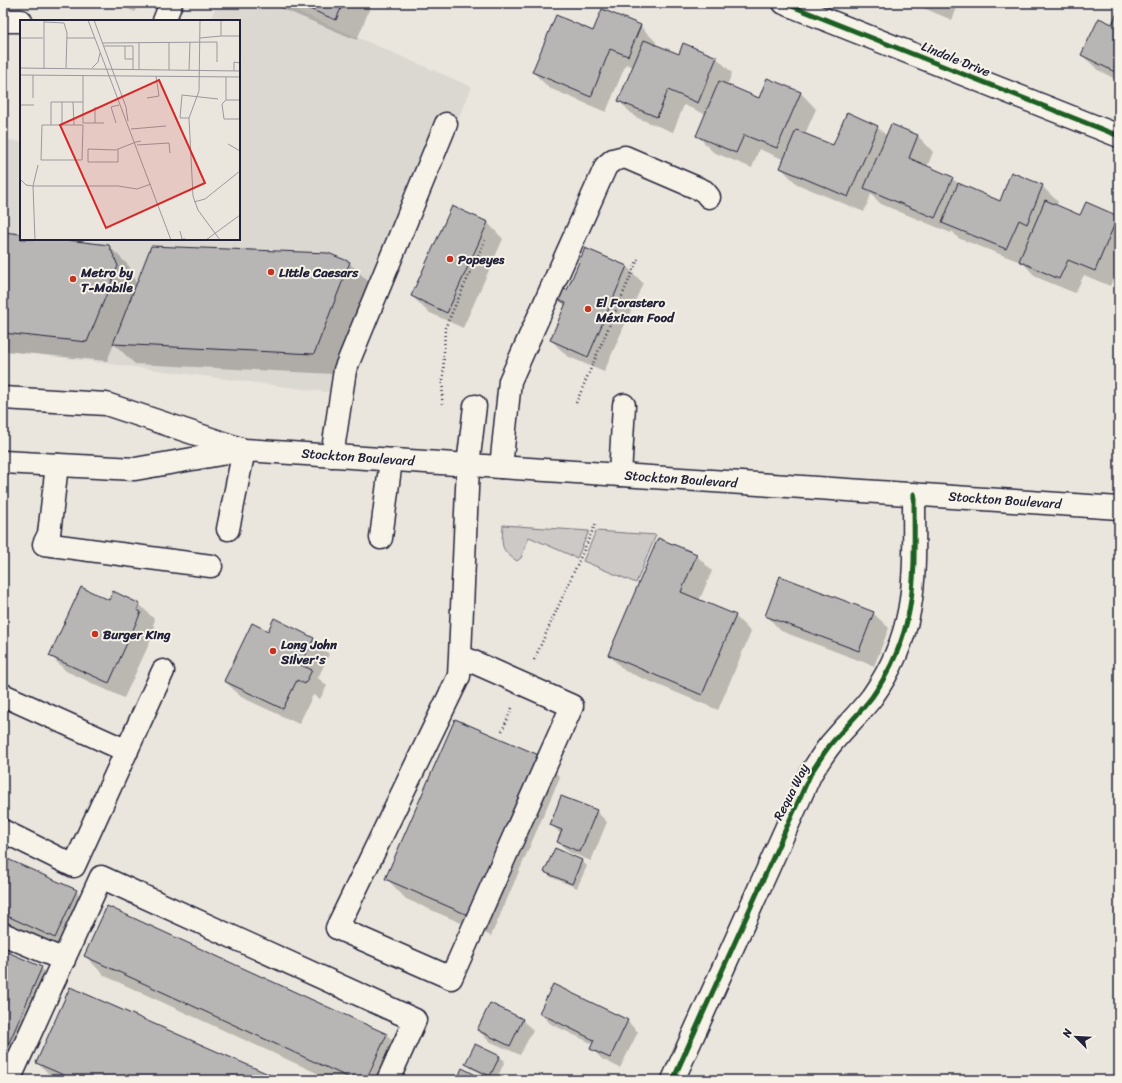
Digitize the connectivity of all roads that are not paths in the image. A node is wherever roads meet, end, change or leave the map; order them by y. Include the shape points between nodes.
1 (171, 3) edge
2 (784, 3) edge
3 (164, 20) edge
4 (3, 21) edge
5 (20, 21) edge
6 (446, 124) dead end
7 (1119, 136) edge
8 (709, 197) dead end
9 (3, 398) edge
10 (624, 405) dead end
11 (475, 406) dead end
12 (244, 450) junction
13 (332, 456) junction
14 (391, 460) junction
15 (3, 462) edge
16 (57, 465) junction
17 (468, 465) junction
18 (501, 467) junction
19 (620, 474) junction
20 (914, 494) junction
21 (1119, 508) edge
22 (228, 529) dead end
23 (381, 538) dead end
24 (211, 566) dead end
25 (460, 656) junction
26 (163, 671) dead end
27 (3, 695) edge
28 (127, 751) junction
29 (3, 831) edge
30 (3, 934) edge
31 (64, 960) junction
32 (9, 1070) edge
33 (388, 1080) edge
34 (673, 1080) edge

1 - 3 main road
2 - 7 main road, Lindale Drive
4 - 5 main road
6 - 13 main road via 345,370
8 - 18 main road via 704,191 625,157 613,160 606,166 510,381
9 - 12 main road, Stockton Boulevard via 106,404
10 - 19 main road
11 - 17 main road
12 - 13 main road, Stockton Boulevard
12 - 16 main road, Stockton Boulevard via 135,469
12 - 22 main road
13 - 14 main road, Stockton Boulevard
14 - 17 main road, Stockton Boulevard
14 - 23 main road
15 - 16 main road, Stockton Boulevard
16 - 24 main road via 49,534 44,544
17 - 18 main road, Stockton Boulevard
17 - 25 main road
18 - 19 main road, Stockton Boulevard
19 - 20 main road, Stockton Boulevard
20 - 21 main road, Stockton Boulevard
20 - 34 main road, Requa Way via 914,584 910,615 901,644 888,673 871,698 830,746 811,773
25 - 25 main road via 460,676 337,928 451,978 572,706
26 - 28 main road
27 - 28 main road
28 - 29 main road via 74,866
30 - 31 main road
31 - 32 main road
31 - 33 main road via 101,877 415,1020

